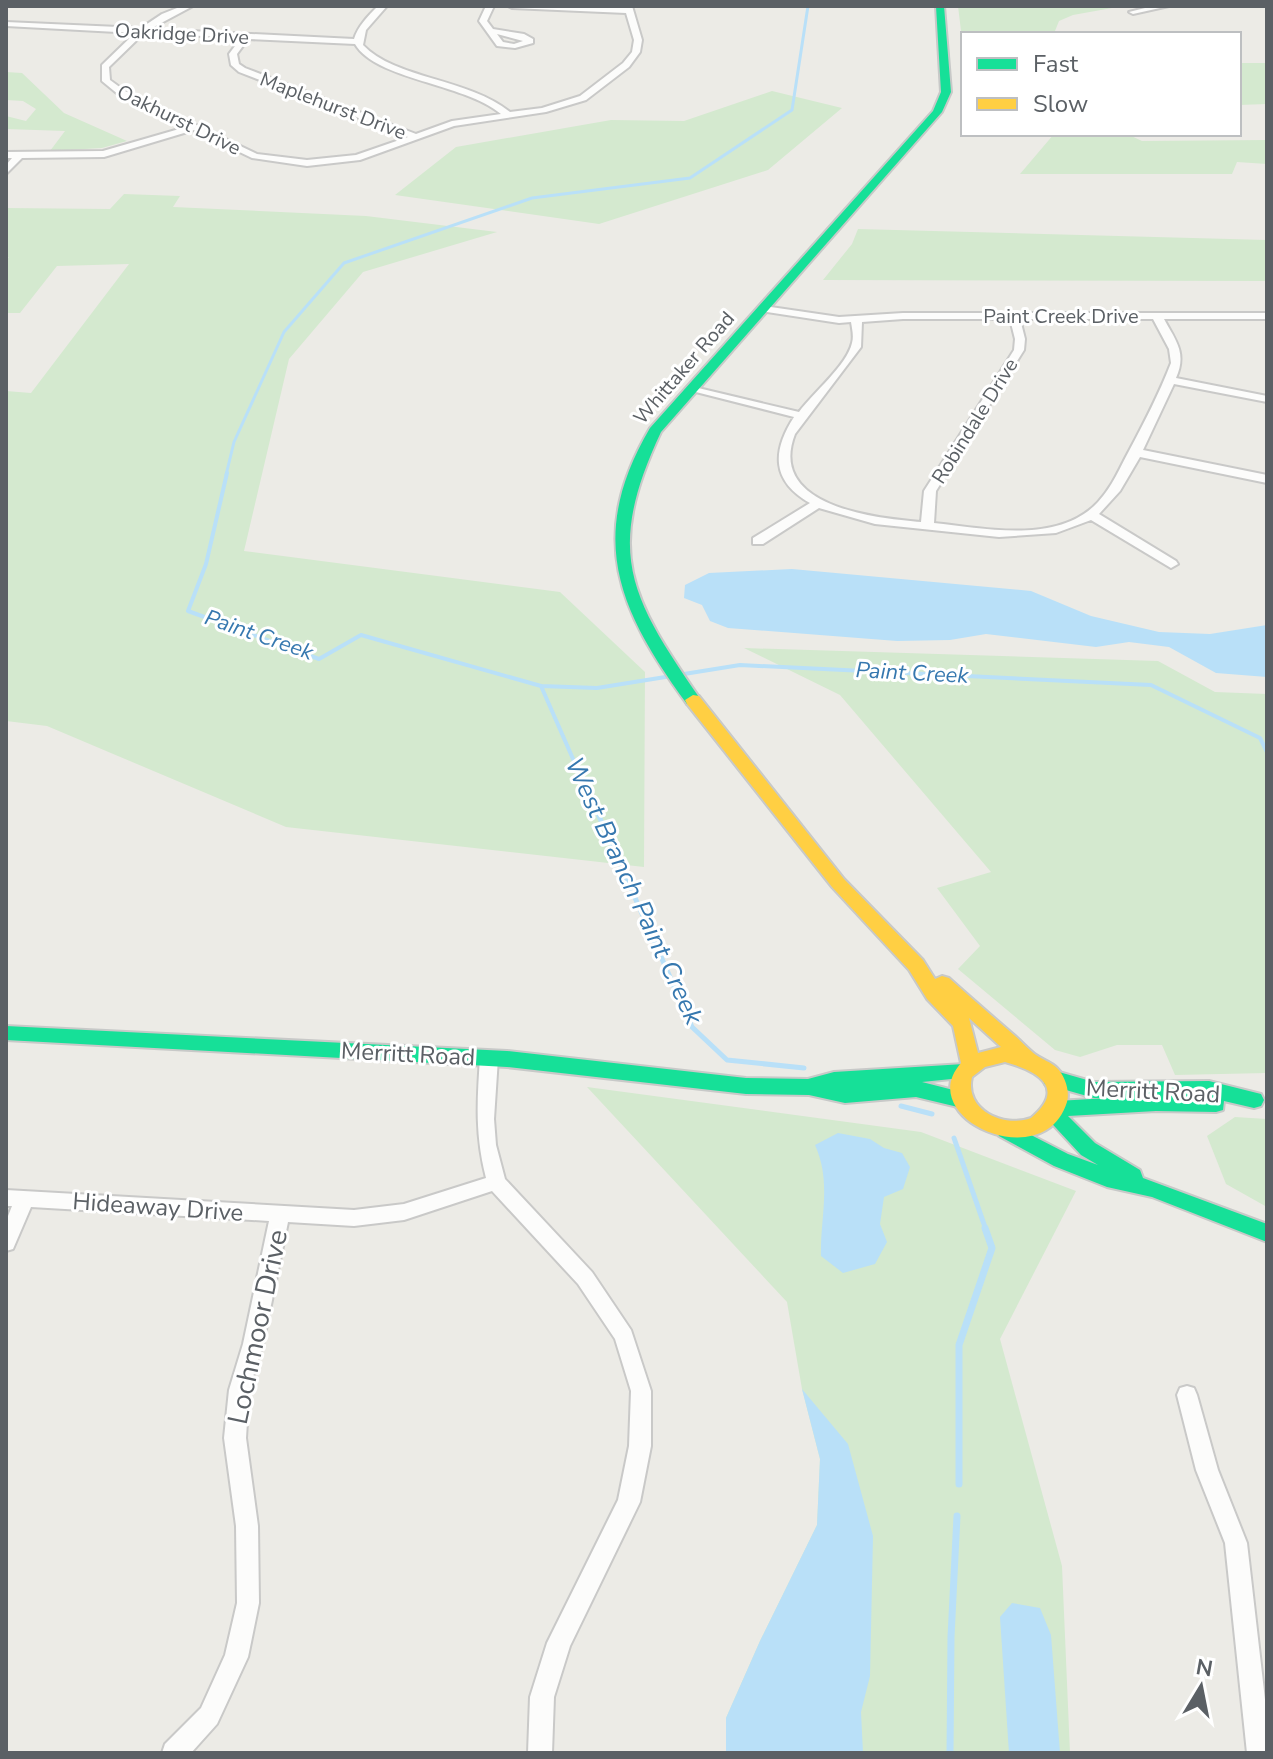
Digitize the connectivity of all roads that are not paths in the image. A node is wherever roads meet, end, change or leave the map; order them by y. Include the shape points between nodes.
1 (189, 6) edge
2 (372, 6) edge
3 (382, 6) edge
4 (490, 6) edge
5 (512, 6) edge
6 (940, 6) edge
7 (1165, 6) edge
8 (629, 8) edge
9 (1133, 12) dead end
10 (10, 25) edge
11 (493, 31) dead end
12 (6, 32) edge
13 (141, 32) junction
14 (245, 38) junction
15 (358, 42) junction
16 (508, 115) junction
17 (192, 128) junction
18 (417, 137) junction
19 (6, 155) edge
20 (19, 155) junction
21 (6, 171) edge
22 (769, 304) junction
23 (1014, 315) junction
24 (1157, 316) junction
25 (1267, 316) edge
26 (856, 317) junction
27 (1170, 380) junction
28 (694, 390) junction
29 (1267, 399) edge
30 (803, 416) junction
31 (1134, 452) junction
32 (1267, 479) edge
33 (819, 503) junction
34 (1091, 515) junction
35 (927, 526) junction
36 (758, 541) dead end
37 (1171, 564) dead end
38 (916, 965) junction
39 (6, 1033) edge
40 (489, 1058) junction
41 (1031, 1061) junction
42 (968, 1068) junction
43 (1052, 1078) junction
44 (809, 1087) junction
45 (962, 1100) junction
46 (1261, 1101) edge
47 (1056, 1112) junction
48 (1006, 1130) junction
49 (496, 1182) junction
50 (1154, 1189) junction
51 (16, 1198) edge
52 (280, 1215) junction
53 (1267, 1233) edge
54 (6, 1243) edge
55 (1187, 1395) dead end
56 (1260, 1686) edge
57 (174, 1753) edge
58 (540, 1753) edge
59 (1259, 1753) edge

1 - 13 street, Oakhurst Drive via 160,17
2 - 3 street
3 - 15 street
4 - 11 street via 483,21
5 - 8 street
6 - 22 main road, Whittaker Road via 946,92 937,112
7 - 9 street
8 - 16 street, Oakhurst Drive via 638,43 626,65 583,98
10 - 12 street
10 - 13 street, Oakridge Drive
13 - 14 street, Oakridge Drive
13 - 17 street, Oakhurst Drive via 105,67 106,81
14 - 15 street, Oakridge Drive
14 - 18 street, Maplehurst Drive via 233,54 242,70
15 - 16 street via 376,59 484,97
16 - 18 street, Oakhurst Drive via 452,124
17 - 18 street, Oakhurst Drive via 244,153 292,163 357,158
17 - 20 street via 104,154
19 - 20 street
20 - 21 street
22 - 26 street, Paint Creek Drive via 831,320
22 - 28 main road, Whittaker Road
23 - 24 street, Paint Creek Drive
23 - 26 street, Paint Creek Drive
23 - 35 street, Robindale Drive via 1019,350 930,491
24 - 25 street, Paint Creek Drive
24 - 27 street via 1177,357
26 - 30 street via 857,345
27 - 29 street
27 - 31 street
28 - 30 street
28 - 38 main road, Whittaker Road via 644,448 630,478 621,516 624,582 645,636 663,662 838,883
30 - 33 street via 785,440 783,462 796,486
31 - 32 street
31 - 34 street via 1112,496
33 - 35 street via 855,517
33 - 36 street
34 - 35 street via 1024,533
34 - 37 street
38 - 41 main road, Whittaker Road
38 - 42 main road, Whittaker Road via 962,1023
39 - 40 main road, Merritt Road
40 - 44 main road, Merritt Road via 746,1086
40 - 49 street via 485,1119
41 - 42 main road via 1005,1054 981,1058
41 - 43 main road
42 - 44 main road, Merritt Road
42 - 45 main road via 960,1080
43 - 46 main road, Merritt Road via 1094,1090 1209,1089
43 - 47 main road via 1058,1089
44 - 45 main road, Merritt Road via 845,1095 916,1089
45 - 48 main road via 979,1119
46 - 47 main road, Merritt Road
47 - 48 main road via 1035,1129
47 - 50 main road via 1088,1149
48 - 50 main road via 1061,1160
49 - 52 street, Hideaway Drive via 437,1204 378,1217
49 - 58 street via 585,1278 624,1336 641,1391 640,1446 629,1502 559,1643 542,1697
50 - 53 main road
51 - 52 street, Hideaway Drive
51 - 54 street
52 - 57 street, Lochmoor Drive via 236,1422 247,1526 248,1603 236,1657 209,1716
55 - 56 street via 1207,1470 1236,1543
56 - 59 street

